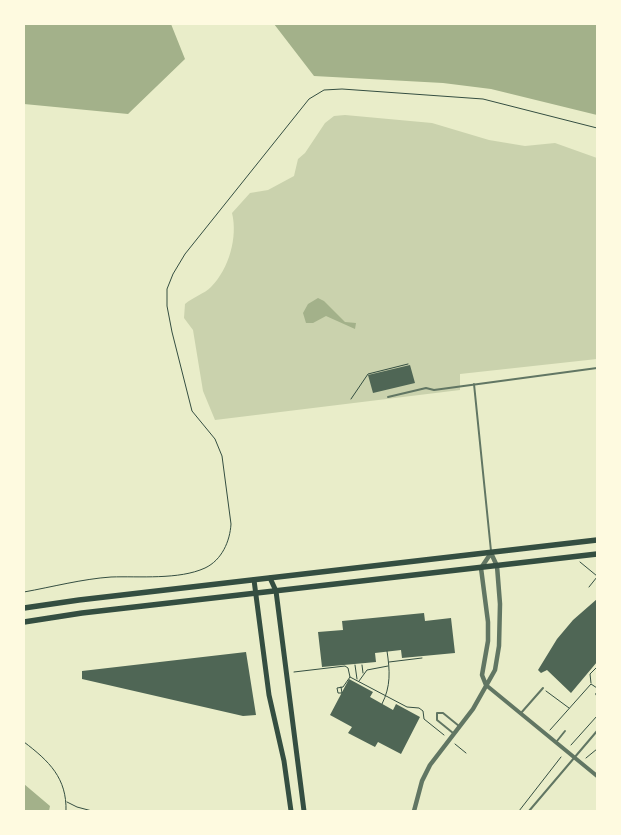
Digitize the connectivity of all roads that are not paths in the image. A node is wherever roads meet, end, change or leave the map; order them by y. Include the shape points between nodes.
1 (597, 368) edge
2 (474, 384) junction
3 (388, 397) dead end
4 (597, 540) edge
5 (491, 553) junction
6 (597, 554) edge
7 (497, 566) junction
8 (481, 568) junction
9 (270, 578) junction
10 (254, 580) junction
11 (276, 591) junction
12 (256, 593) junction
13 (24, 608) edge
14 (24, 622) edge
15 (486, 685) junction
16 (543, 688) road end
17 (522, 713) junction
18 (459, 726) junction
19 (565, 731) dead end
20 (597, 731) edge
21 (453, 733) junction
22 (556, 742) junction
23 (575, 758) junction
24 (597, 776) edge
25 (291, 811) edge
26 (304, 811) edge
27 (414, 811) edge
28 (529, 811) edge

1 - 2 lane
2 - 3 lane via 434,390 426,388
2 - 5 lane
4 - 5 main road
5 - 7 street
5 - 8 street
5 - 9 main road
6 - 7 main road
7 - 8 main road
7 - 15 street via 499,646 495,670
8 - 11 main road
8 - 15 street via 488,622 482,675
9 - 10 main road
9 - 11 main road
10 - 12 main road
10 - 13 main road
11 - 12 main road
11 - 26 main road
12 - 14 main road
12 - 25 main road via 269,695
15 - 17 street
15 - 18 street via 473,710
16 - 17 lane
17 - 22 street
18 - 21 street
18 - 21 lane via 443,713 437,713 437,720
19 - 22 lane
20 - 23 lane
21 - 27 street via 430,765
22 - 23 street
23 - 24 street
23 - 28 lane

